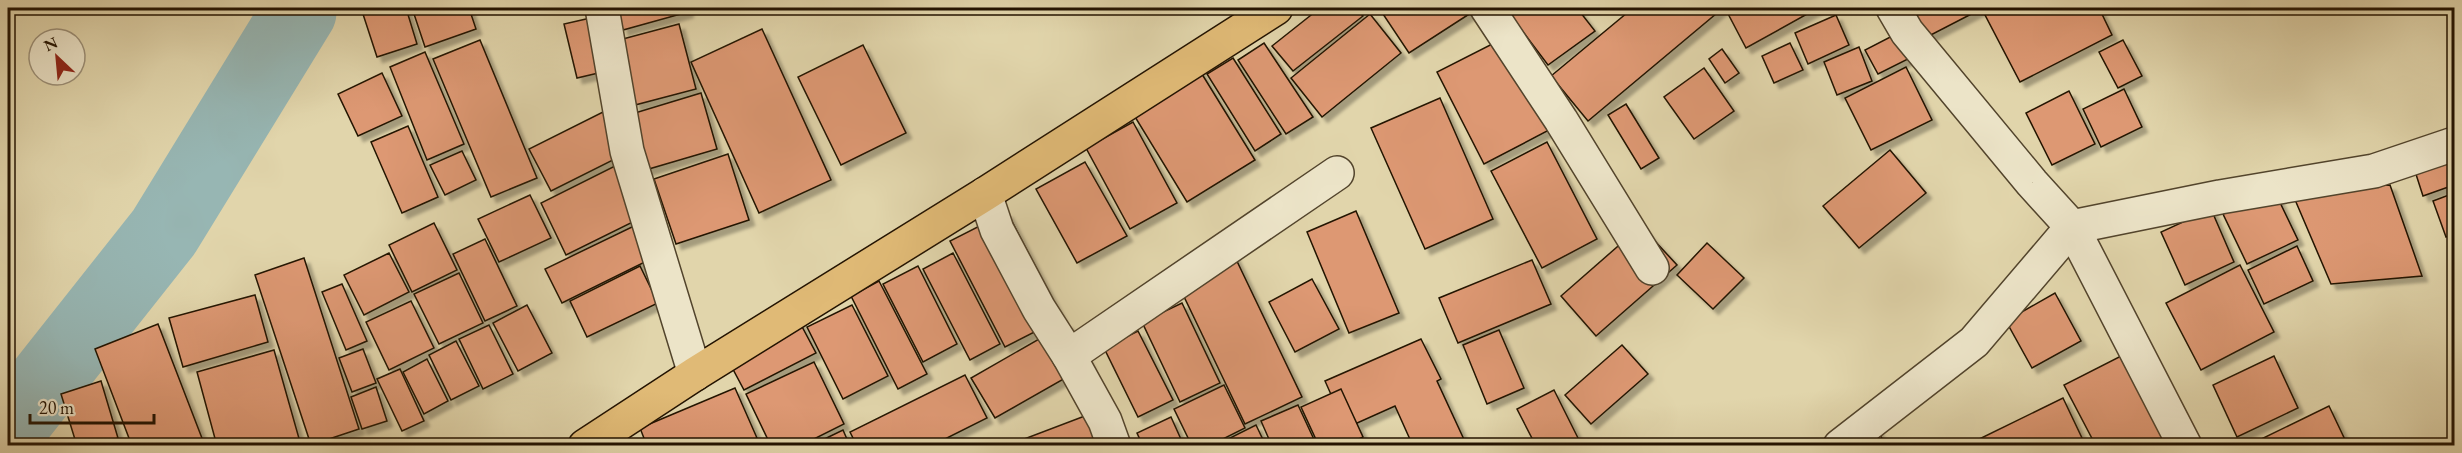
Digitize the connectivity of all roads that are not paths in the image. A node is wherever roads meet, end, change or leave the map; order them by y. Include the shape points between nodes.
1 (602, 8) edge
2 (1487, 8) edge
3 (1893, 8) edge
4 (1260, 12) edge
5 (2454, 144) edge
6 (1337, 173) dead end
7 (985, 194) junction
8 (2072, 227) junction
9 (1652, 268) dead end
10 (1070, 356) junction
11 (695, 375) junction
12 (585, 446) edge
13 (1114, 446) edge
14 (1840, 446) edge
15 (2185, 446) edge

1 - 11 street via 627,151
2 - 9 street
3 - 8 street via 1907,32
4 - 7 highway
5 - 8 street via 2374,171
6 - 10 street
7 - 10 street via 997,230 1039,309
7 - 11 highway
8 - 14 street via 1974,342
8 - 15 street
10 - 13 street
11 - 12 highway

